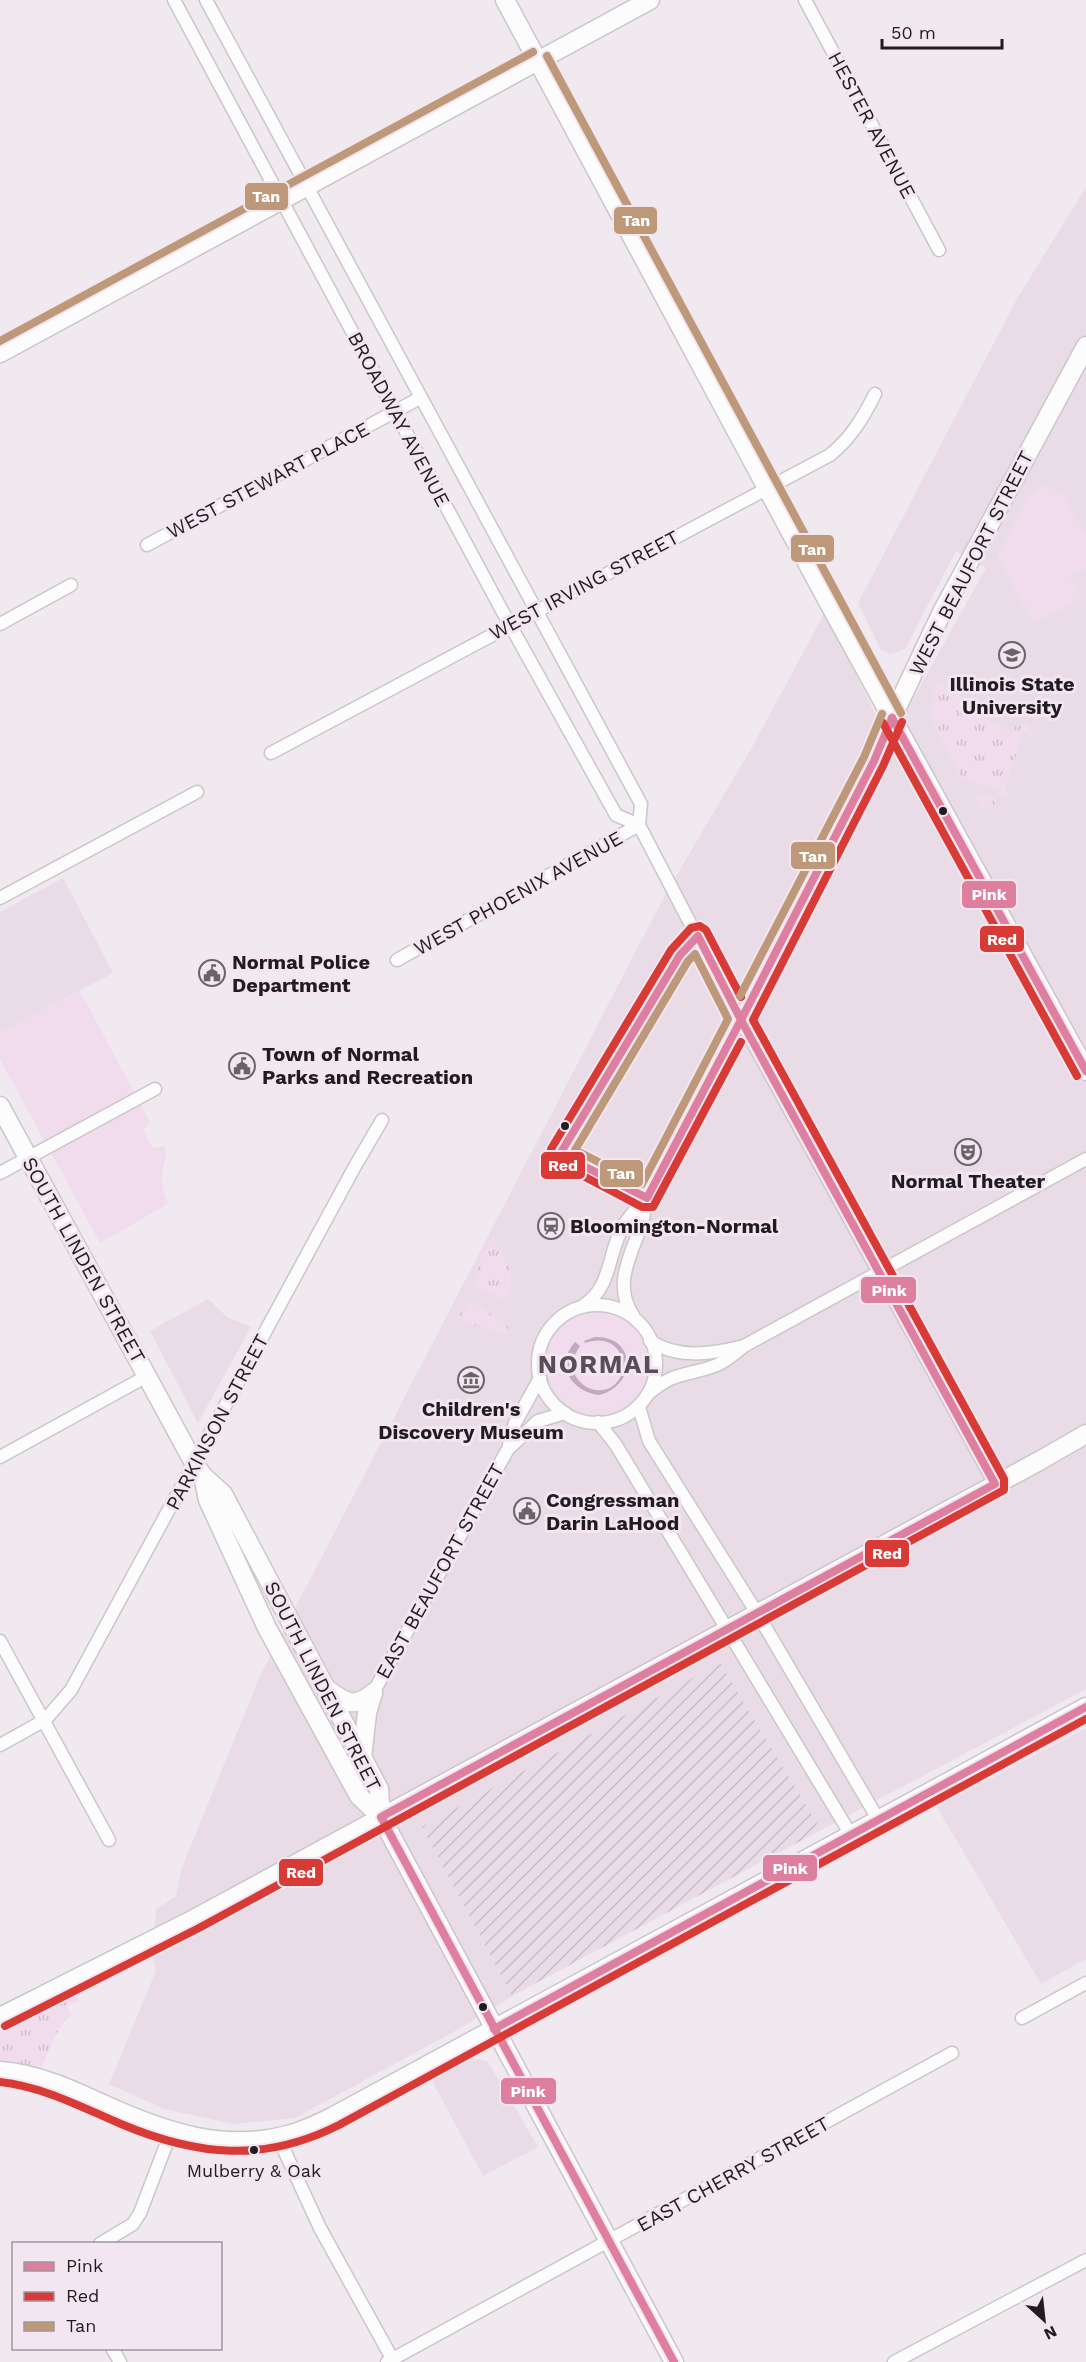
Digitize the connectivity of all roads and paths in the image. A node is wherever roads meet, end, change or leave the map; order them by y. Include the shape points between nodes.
1 (174, 0) edge
2 (206, 0) edge
3 (505, 0) edge
4 (650, 0) edge
5 (805, 0) edge
6 (538, 61) junction
7 (307, 187) junction
8 (281, 201) junction
9 (939, 250) dead end
10 (1086, 346) edge
11 (0, 353) edge
12 (875, 394) dead end
13 (420, 398) junction
14 (395, 411) junction
15 (768, 488) junction
16 (147, 545) dead end
17 (71, 585) dead end
18 (536, 611) junction
19 (0, 624) edge
20 (510, 625) junction
21 (892, 718) junction
22 (272, 753) dead end
23 (197, 792) dead end
24 (639, 825) junction
25 (0, 898) edge
26 (397, 960) dead end
27 (740, 1019) junction
28 (1086, 1071) edge
29 (155, 1089) dead end
30 (0, 1106) edge
31 (382, 1120) dead end
32 (28, 1158) junction
33 (1086, 1159) edge
34 (0, 1173) edge
35 (647, 1198) junction
36 (879, 1274) junction
37 (582, 1306) junction
38 (633, 1315) junction
39 (650, 1341) junction
40 (744, 1346) junction
41 (147, 1376) junction
42 (540, 1378) junction
43 (647, 1395) junction
44 (639, 1407) junction
45 (565, 1413) junction
46 (598, 1422) junction
47 (1086, 1434) edge
48 (508, 1449) junction
49 (0, 1457) edge
50 (199, 1470) junction
51 (995, 1484) junction
52 (742, 1622) junction
53 (0, 1641) edge
54 (326, 1689) junction
55 (373, 1693) junction
56 (1086, 1707) edge
57 (45, 1720) junction
58 (0, 1745) edge
59 (362, 1758) junction
60 (381, 1817) junction
61 (865, 1827) junction
62 (109, 1840) dead end
63 (1086, 1983) edge
64 (0, 2017) edge
65 (1022, 2018) dead end
66 (494, 2030) junction
67 (952, 2053) dead end
68 (0, 2071) edge
69 (171, 2132) junction
70 (275, 2138) junction
71 (104, 2242) edge
72 (609, 2242) junction
73 (1086, 2260) edge
74 (391, 2361) edge
75 (674, 2362) edge
76 (894, 2362) edge

1 - 8 street, BROADWAY AVENUE
2 - 7 street, BROADWAY AVENUE
3 - 6 main road
4 - 6 main road
5 - 9 street, HESTER AVENUE
6 - 7 main road
6 - 15 main road
7 - 8 main road
7 - 13 street, BROADWAY AVENUE
8 - 11 main road
8 - 14 street, BROADWAY AVENUE
10 - 21 main road, WEST BEAUFORT STREET via 942,612
12 - 15 street, WEST IRVING STREET via 843,444
13 - 14 street, WEST STEWART PLACE
13 - 18 street, BROADWAY AVENUE
14 - 16 street, WEST STEWART PLACE
14 - 20 street, BROADWAY AVENUE
15 - 18 street, WEST IRVING STREET
15 - 21 main road
17 - 19 street
18 - 20 street, WEST IRVING STREET
18 - 24 street, BROADWAY AVENUE via 641,804
20 - 22 street, WEST IRVING STREET
20 - 24 street, BROADWAY AVENUE via 616,815
21 - 27 street, WEST BEAUFORT STREET via 874,761
21 - 28 main road
23 - 25 street
24 - 26 street, WEST PHOENIX AVENUE
24 - 27 street, BROADWAY AVENUE
27 - 35 street, WEST BEAUFORT STREET
27 - 36 street, BROADWAY AVENUE
29 - 32 street
30 - 32 main road, SOUTH LINDEN STREET
31 - 50 street, PARKINSON STREET
32 - 34 street
32 - 41 main road, SOUTH LINDEN STREET
33 - 36 street
35 - 37 street, WEST BEAUFORT STREET via 631,1214 619,1236 600,1292
35 - 38 street, WEST BEAUFORT STREET via 624,1278 625,1299
36 - 40 street
36 - 51 street, BROADWAY AVENUE
37 - 38 street via 603,1305
37 - 42 street via 560,1317 549,1330 538,1359
38 - 39 street
39 - 40 street via 681,1353 713,1353
39 - 43 street via 657,1360
40 - 43 street via 729,1359 663,1381
41 - 49 street
41 - 50 main road, SOUTH LINDEN STREET
42 - 45 street via 544,1390
42 - 48 street, EAST BEAUFORT STREET via 515,1423
43 - 44 street
44 - 46 street via 625,1417
44 - 52 street via 649,1441
45 - 46 street via 578,1420
45 - 48 street, EAST BEAUFORT STREET via 538,1421
46 - 52 street
47 - 51 main road
48 - 55 street, EAST BEAUFORT STREET
50 - 54 main road, SOUTH LINDEN STREET via 223,1494
50 - 57 street, PARKINSON STREET via 71,1690
50 - 60 main road, SOUTH LINDEN STREET via 208,1500 267,1628 358,1796
51 - 52 main road
52 - 60 main road
52 - 61 street
52 - 61 street
53 - 57 street
54 - 55 main road via 343,1702 352,1703
54 - 59 main road, SOUTH LINDEN STREET
55 - 59 main road
56 - 61 main road
57 - 58 street
57 - 62 street
59 - 60 main road, SOUTH LINDEN STREET via 379,1789
60 - 64 main road via 139,1948
60 - 66 main road
61 - 66 main road
63 - 65 street
66 - 70 main road via 334,2116
66 - 72 main road
67 - 72 street, EAST CHERRY STREET
68 - 69 main road via 40,2078
69 - 70 main road via 218,2140
69 - 71 street via 133,2224
70 - 74 street
72 - 74 street, EAST CHERRY STREET
72 - 75 main road
73 - 76 street

